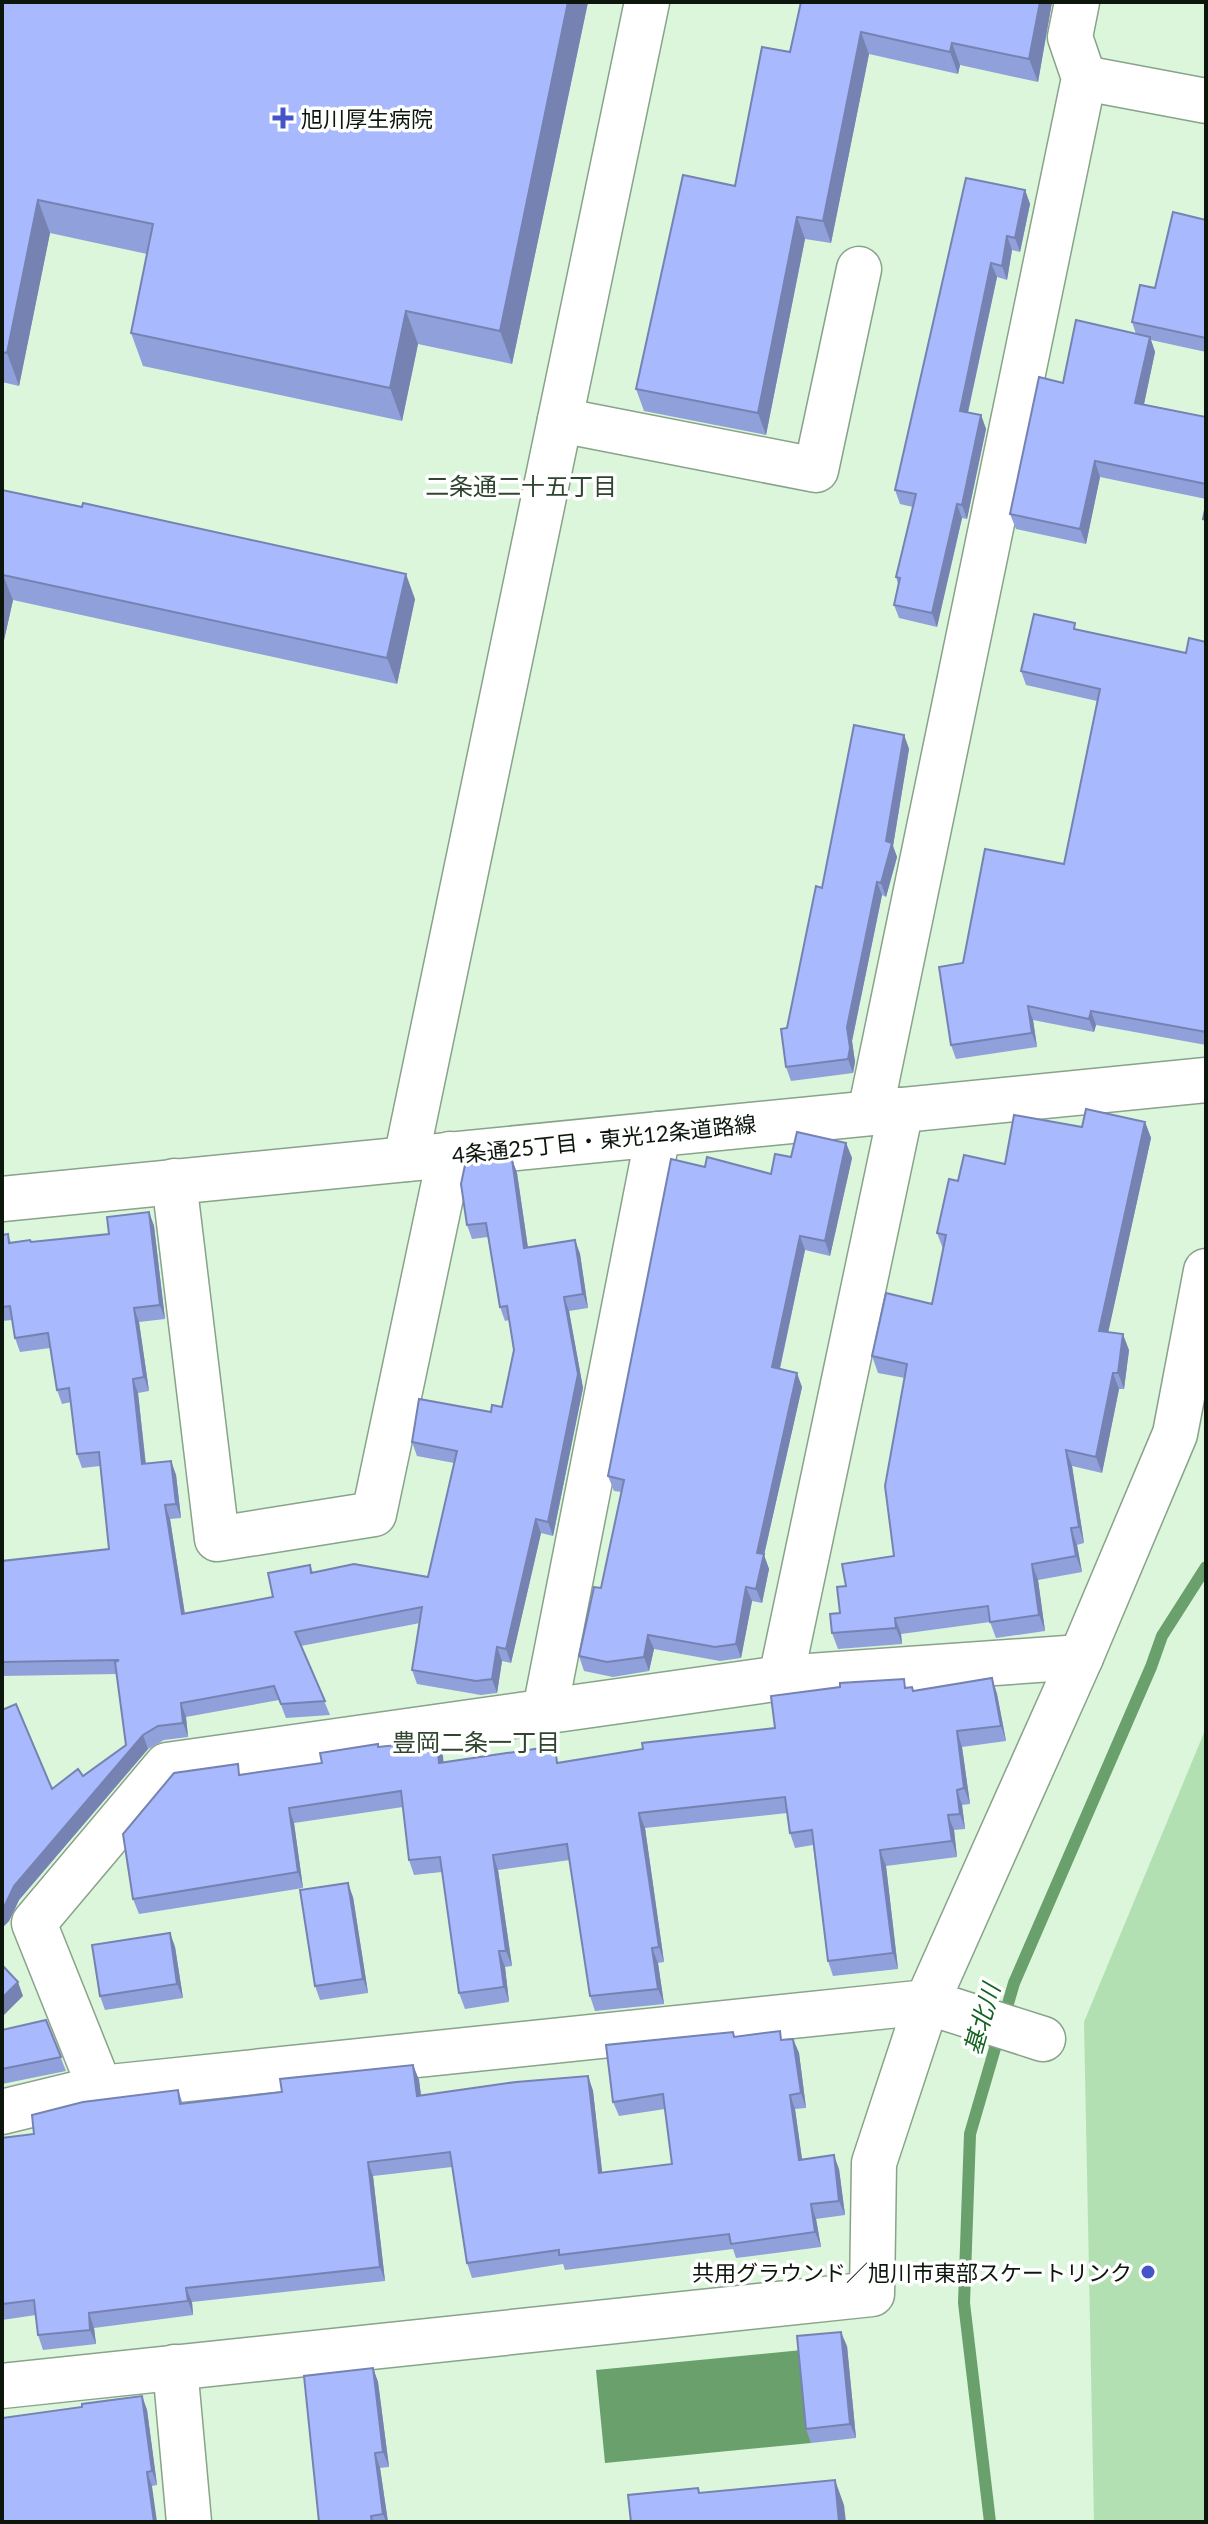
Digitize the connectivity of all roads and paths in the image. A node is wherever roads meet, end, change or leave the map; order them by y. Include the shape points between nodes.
1 (647, 2) edge
2 (1077, 2) edge
3 (1084, 78) junction
4 (1206, 101) edge
5 (859, 269) dead end
6 (560, 420) junction
7 (1206, 1080) edge
8 (886, 1111) junction
9 (658, 1134) junction
10 (450, 1154) junction
11 (406, 1159) junction
12 (174, 1181) junction
13 (2, 1199) edge
14 (1206, 1271) edge
15 (1081, 1657) junction
16 (781, 1678) junction
17 (545, 1710) junction
18 (940, 2006) junction
19 (1024, 2034) dead end
20 (100, 2088) junction
21 (2, 2112) edge
22 (175, 2367) junction
23 (2, 2386) edge
24 (189, 2522) edge

1 - 6 street
2 - 3 street via 1070,37
3 - 4 street
3 - 8 street
5 - 6 street via 816,470
6 - 11 street
7 - 8 street, 4条通25丁目・東光12条道路線
8 - 9 street, 4条通25丁目・東光12条道路線
8 - 16 street
9 - 10 street, 4条通25丁目・東光12条道路線
9 - 17 street
10 - 11 street, 4条通25丁目・東光12条道路線
10 - 12 street via 374,1514 217,1539
11 - 12 street, 4条通25丁目・東光12条道路線
12 - 13 street, 4条通25丁目・東光12条道路線
14 - 15 street via 1175,1434
15 - 16 street
15 - 18 street
16 - 17 street
17 - 20 street via 167,1765 34,1923
18 - 19 street
18 - 20 street
18 - 22 street via 874,2163 872,2294
20 - 21 street
22 - 23 street
22 - 24 street

